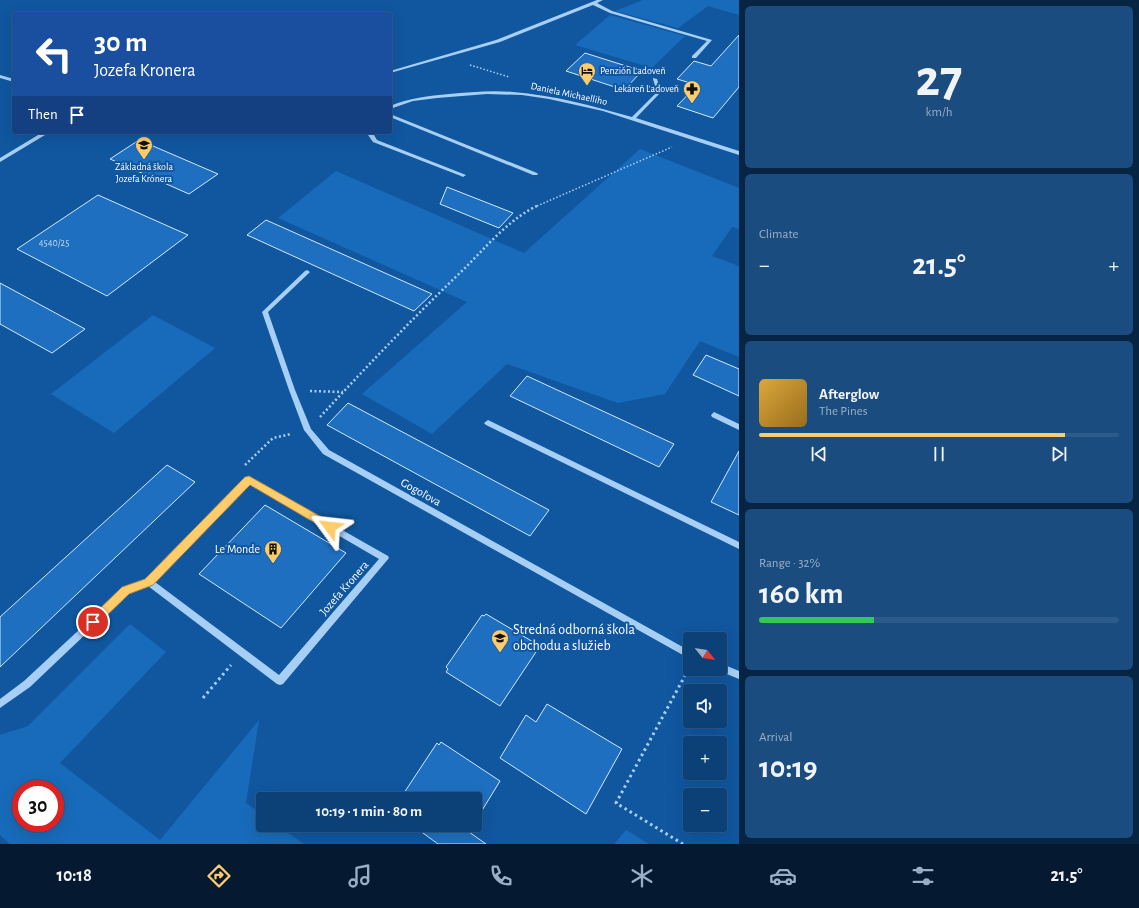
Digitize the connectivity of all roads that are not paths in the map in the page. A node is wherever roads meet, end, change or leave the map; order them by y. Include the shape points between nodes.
1 (601, 0) edge
2 (593, 4) junction
3 (694, 57) dead end
4 (392, 71) edge
5 (0, 76) edge
6 (654, 79) dead end
7 (12, 80) edge
8 (392, 107) edge
9 (392, 116) edge
10 (632, 119) junction
11 (44, 134) edge
12 (371, 134) edge
13 (739, 153) edge
14 (0, 160) edge
15 (535, 174) dead end
16 (463, 175) dead end
17 (307, 272) dead end
18 (714, 415) dead end
19 (488, 423) dead end
20 (739, 427) edge
21 (739, 546) edge
22 (149, 582) junction
23 (683, 651) edge
24 (727, 671) edge
25 (739, 675) edge
26 (0, 704) edge

1 - 2 street
2 - 3 street via 611,12 710,40
2 - 4 street via 498,41
5 - 7 street
6 - 10 street via 659,92
8 - 10 street, Daniela Michaelliho via 436,96 504,93 551,98
9 - 15 street
10 - 13 street, Daniela Michaelliho
11 - 14 street
12 - 16 street via 375,141
17 - 23 street, Gogoľova via 265,312 308,430 326,452
18 - 20 street
19 - 21 street
22 - 22 street, Jozefa Kronera via 249,480 385,558 280,681
22 - 26 street, Jozefa Kronera via 126,591 27,684
24 - 25 street

